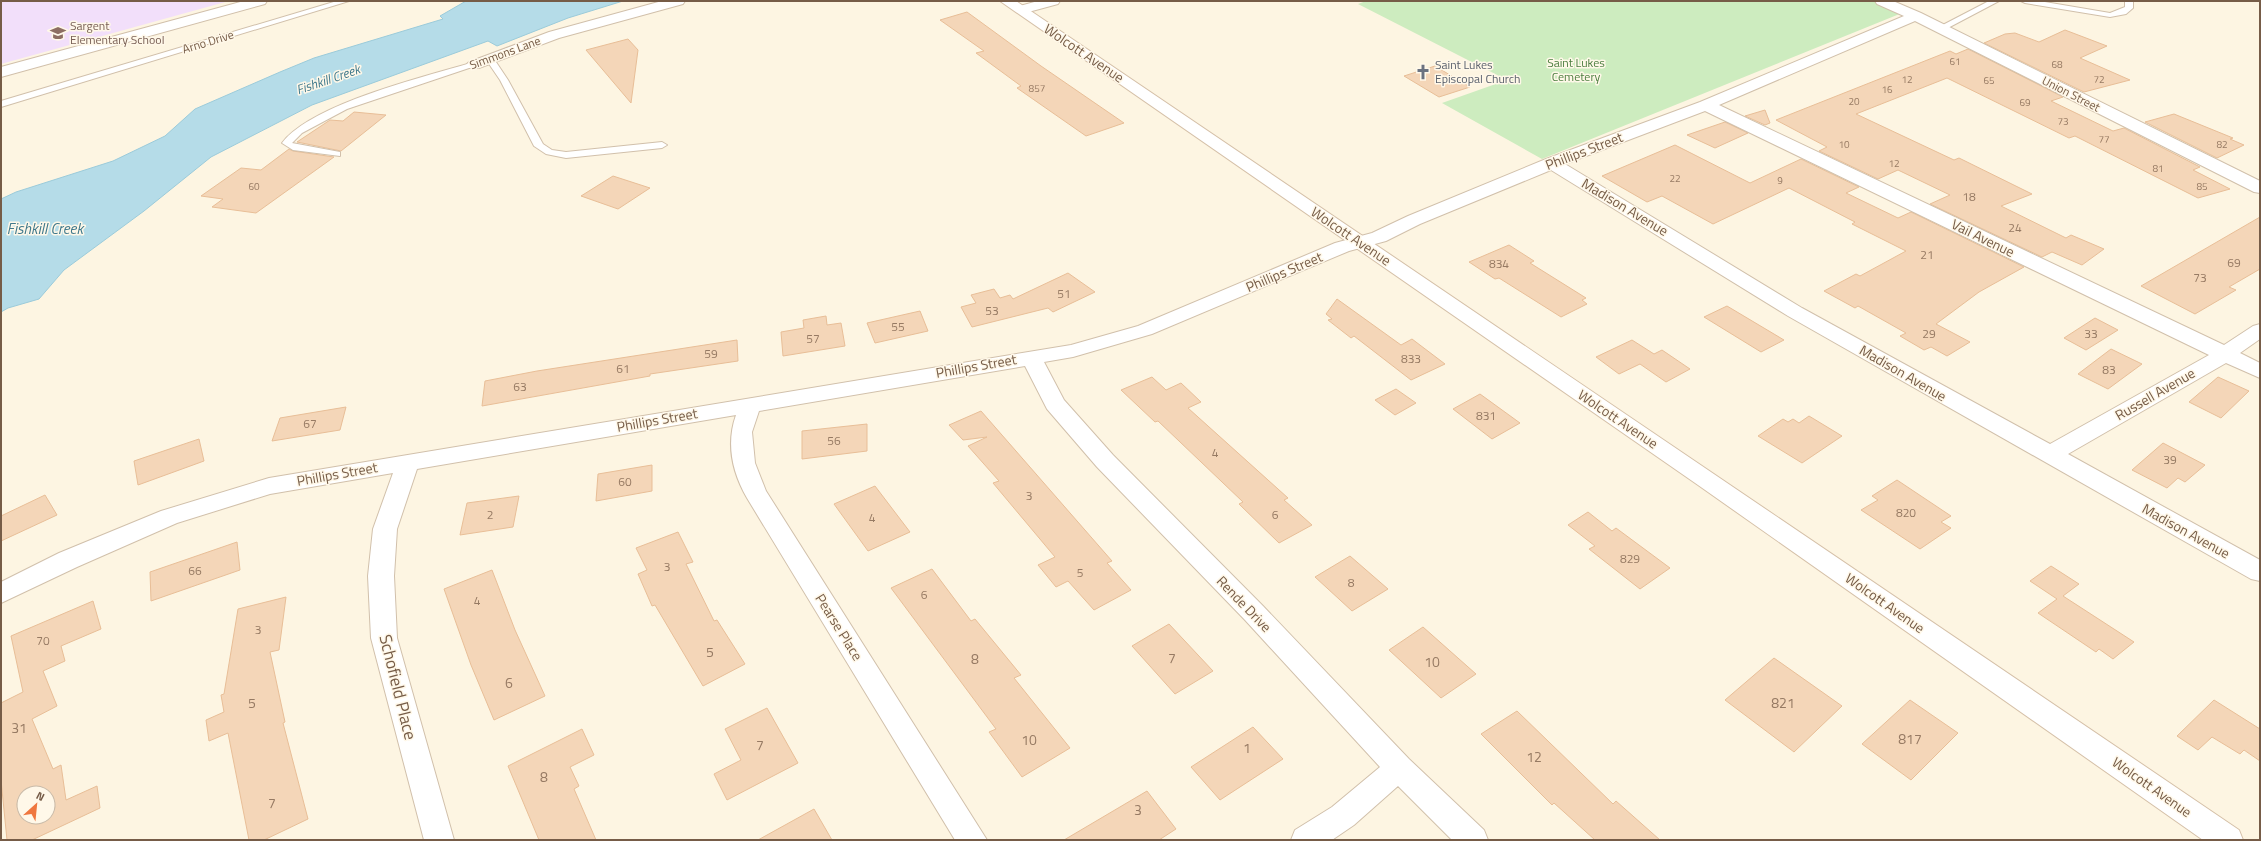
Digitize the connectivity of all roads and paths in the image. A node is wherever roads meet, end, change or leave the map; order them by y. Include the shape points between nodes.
1 (260, 1) edge
2 (346, 1) edge
3 (678, 1) edge
4 (1053, 1) edge
5 (1882, 1) edge
6 (1995, 1) edge
7 (2025, 1) edge
8 (2129, 1) edge
9 (1014, 6) edge
10 (1916, 16) junction
11 (1941, 28) junction
12 (490, 58) junction
13 (474, 64) joint
14 (1, 72) edge
15 (1, 104) edge
16 (1706, 105) junction
17 (662, 145) dead end
18 (337, 154) dead end
19 (1552, 163) junction
20 (2260, 188) edge
21 (1358, 241) junction
22 (2260, 330) edge
23 (2224, 354) junction
24 (1031, 357) junction
25 (2260, 371) edge
26 (750, 404) junction
27 (2049, 455) junction
28 (408, 462) junction
29 (2260, 572) edge
30 (1, 593) edge
31 (1400, 768) junction
32 (439, 840) edge
33 (972, 840) edge
34 (1306, 840) edge
35 (1473, 840) edge
36 (2228, 840) edge

1 - 14 street
2 - 15 lane, Arno Drive
3 - 12 street, Simmons Lane via 554,35
4 - 9 street
5 - 10 street, Union Street
6 - 11 lane
7 - 8 lane via 2110,15 2129,8
9 - 21 street, Wolcott Avenue
10 - 11 street, Union Street
10 - 16 street, Phillips Street
11 - 20 street, Union Street
12 - 13 street, Simmons Lane
12 - 17 lane via 539,146 550,152 566,155
13 - 18 lane, Simmons Lane via 334,112 306,126 290,137 287,143 293,147
16 - 19 street, Phillips Street
16 - 23 street, Vail Avenue
19 - 21 street, Phillips Street via 1379,237
19 - 27 street, Madison Avenue via 1795,312
21 - 24 street, Phillips Street via 1145,330 1073,351
21 - 36 street, Wolcott Avenue
22 - 23 street, Russell Avenue
23 - 25 street, Vail Avenue
23 - 27 street, Russell Avenue
24 - 26 street, Phillips Street
24 - 31 street, Rende Drive via 1055,404 1105,461 1254,613
26 - 28 street, Phillips Street
26 - 33 street, Pearse Place via 741,432 744,463 755,492
27 - 29 street, Madison Avenue
28 - 30 street, Phillips Street via 269,486 169,518 68,560
28 - 32 street, Schofield Place via 385,529 380,576 384,638
31 - 34 street via 1343,816
31 - 35 street, Rende Drive

